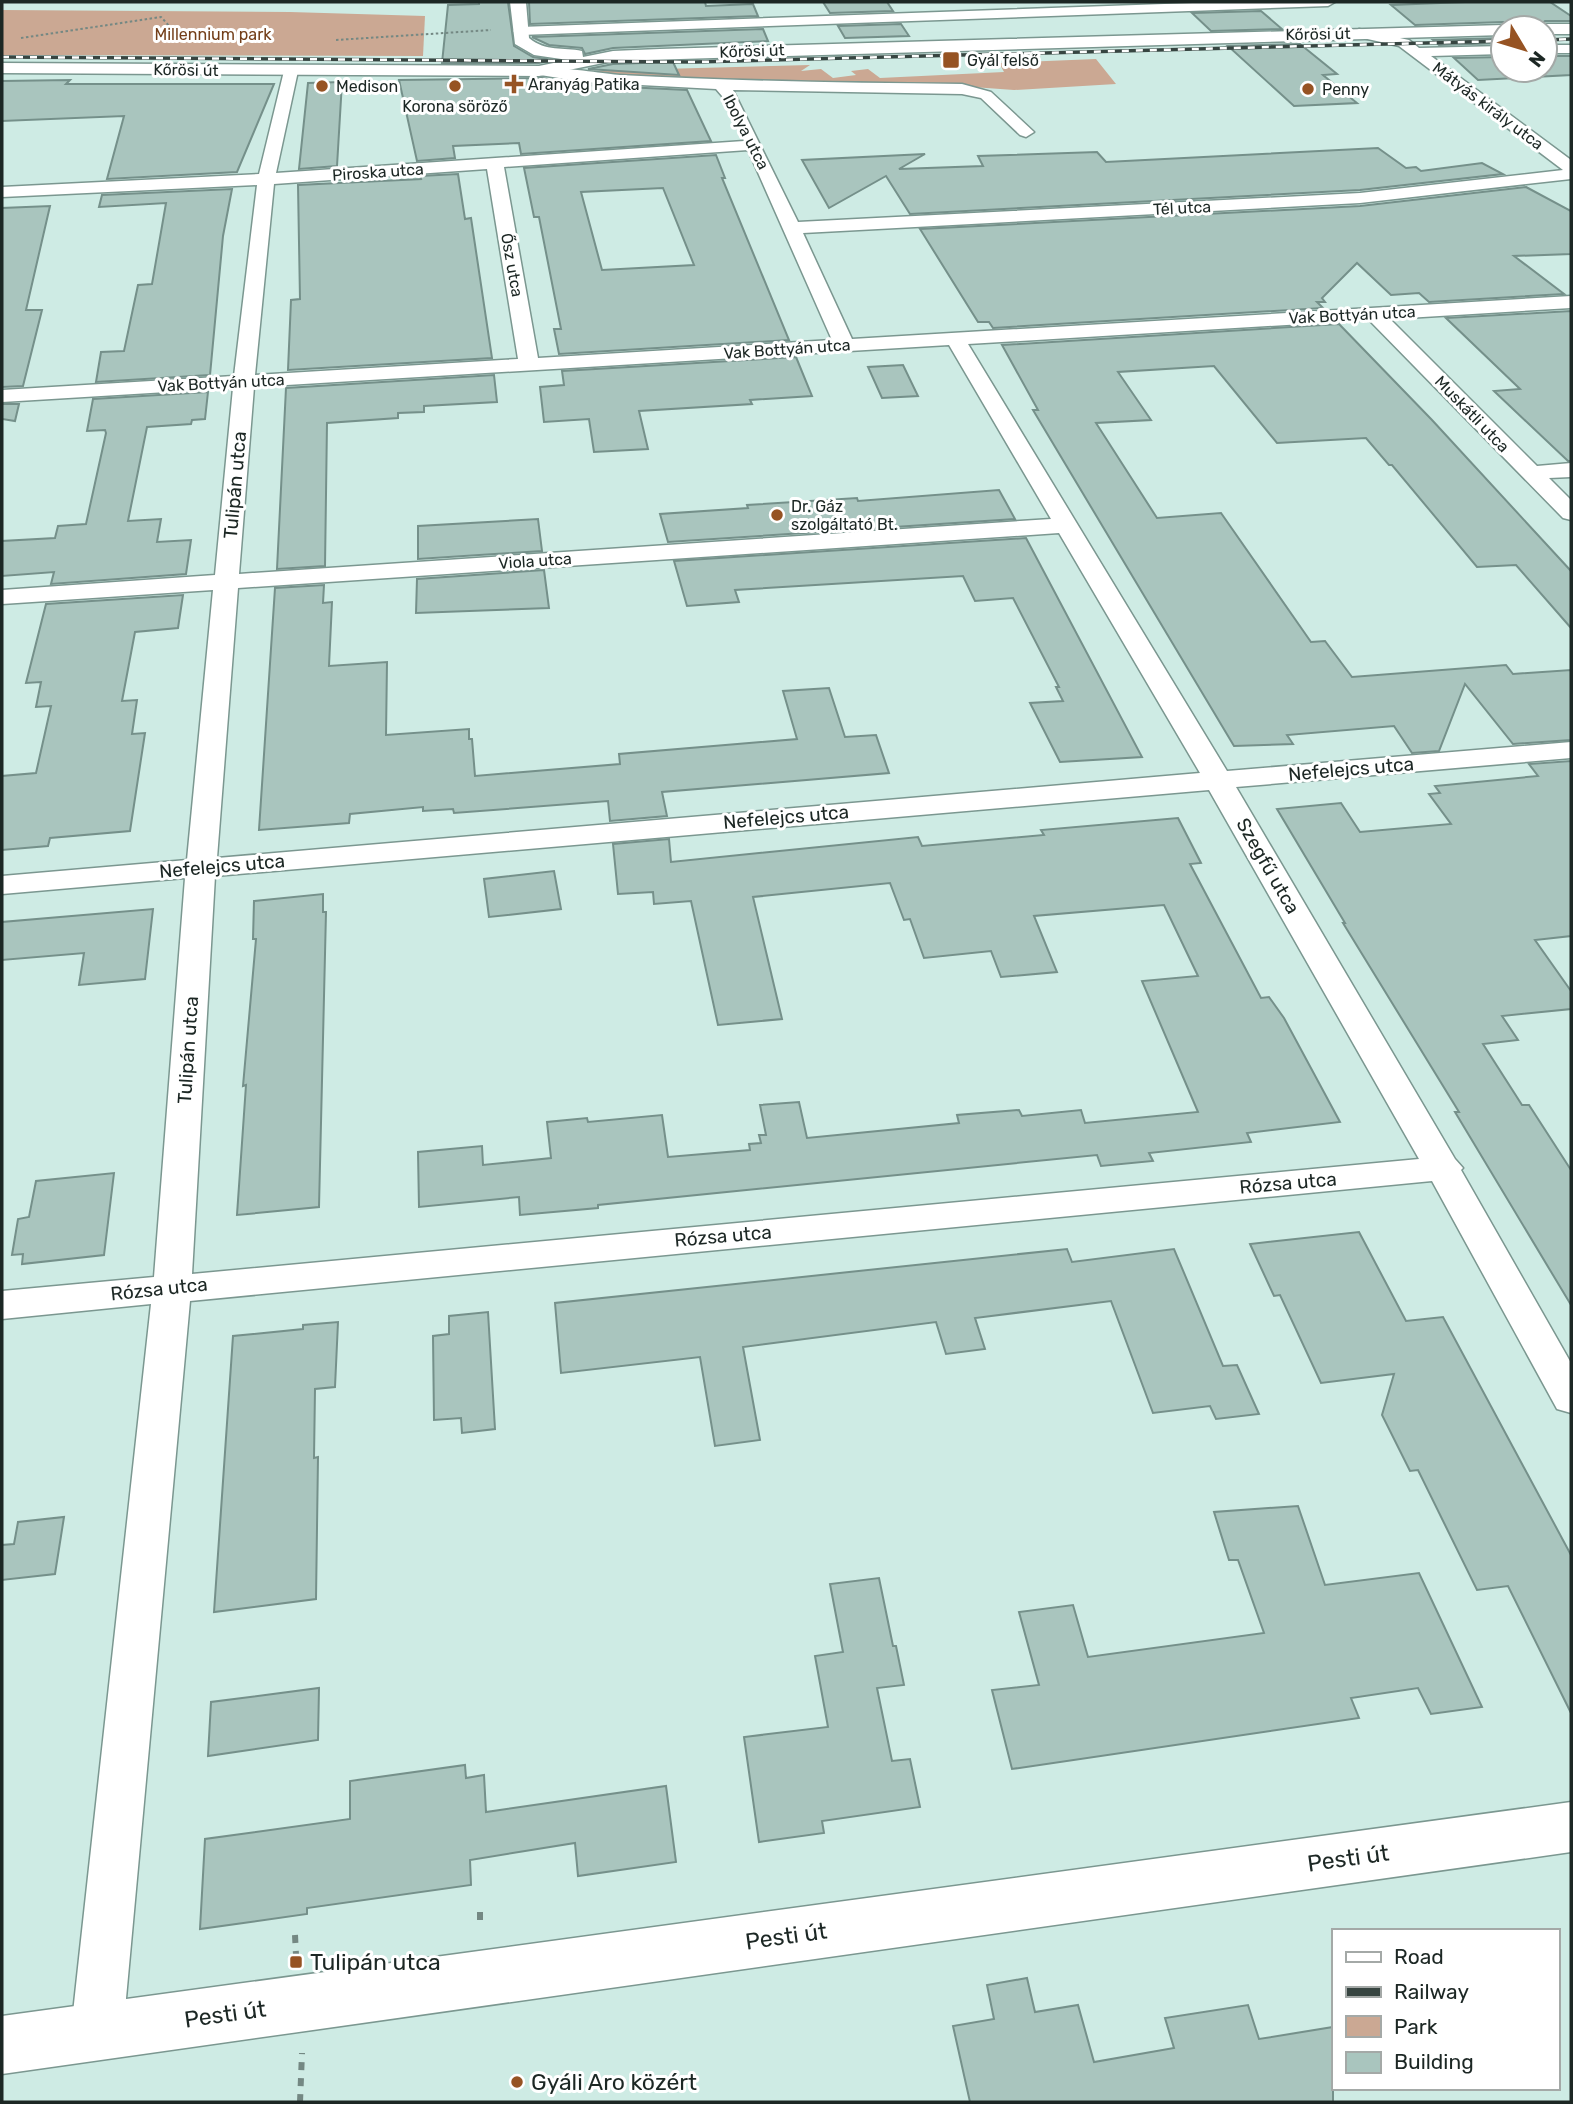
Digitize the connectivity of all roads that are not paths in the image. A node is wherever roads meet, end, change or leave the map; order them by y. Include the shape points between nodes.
1 (518, 2) edge
2 (1328, 2) edge
3 (520, 30) junction
4 (1489, 30) edge
5 (1428, 32) junction
6 (1359, 33) junction
7 (1410, 47) junction
8 (1489, 50) edge
9 (541, 52) junction
10 (613, 56) junction
11 (2, 68) edge
12 (563, 68) junction
13 (291, 71) junction
14 (539, 71) junction
15 (720, 85) junction
16 (1026, 132) dead end
17 (754, 145) junction
18 (495, 164) junction
19 (1571, 168) edge
20 (1571, 174) edge
21 (266, 179) junction
22 (2, 192) edge
23 (792, 228) junction
24 (1571, 302) edge
25 (1374, 314) junction
26 (956, 339) junction
27 (845, 346) junction
28 (529, 366) junction
29 (244, 382) junction
30 (2, 396) edge
31 (1571, 470) edge
32 (1531, 473) junction
33 (1571, 513) edge
34 (1068, 525) junction
35 (226, 582) junction
36 (2, 597) edge
37 (1571, 750) edge
38 (1217, 780) junction
39 (201, 868) junction
40 (2, 886) edge
41 (1445, 1168) junction
42 (172, 1287) junction
43 (2, 1305) edge
44 (1571, 1398) edge
45 (1571, 1827) edge
46 (97, 2031) junction
47 (2, 2045) edge

1 - 3 main road
2 - 3 street
3 - 9 main road via 521,40
4 - 5 main road, Kőrösi út
5 - 6 main road, Kőrösi út
5 - 7 street, Mátyás király utca via 1410,37
6 - 7 street, Mátyás király utca
6 - 10 main road, Kőrösi út
7 - 8 street
7 - 19 street, Mátyás király utca
9 - 10 main road
9 - 12 main road via 555,57
10 - 12 main road, Kőrösi út
11 - 13 main road, Kőrösi út
12 - 14 main road, Kőrösi út
13 - 14 main road, Kőrösi út
13 - 21 street, Tulipán utca
14 - 15 street, Ibolya utca
15 - 16 street via 962,89 986,95
15 - 17 street, Ibolya utca
17 - 18 street, Piroska utca
17 - 23 street, Ibolya utca
18 - 21 street, Piroska utca
18 - 28 street, Ősz utca
20 - 23 street, Tél utca via 1360,198
21 - 22 street, Piroska utca
21 - 29 street, Tulipán utca
23 - 27 street, Ibolya utca
24 - 25 street, Vak Bottyán utca
25 - 26 street, Vak Bottyán utca
25 - 32 street, Muskátli utca
26 - 27 street, Vak Bottyán utca
26 - 34 street, Szegfű utca
27 - 28 street, Vak Bottyán utca
28 - 29 street, Vak Bottyán utca
29 - 30 street, Vak Bottyán utca
29 - 35 street, Tulipán utca
31 - 32 street
32 - 33 street, Muskátli utca
34 - 35 street, Viola utca
34 - 38 street, Szegfű utca
35 - 36 street, Viola utca
35 - 39 street, Tulipán utca
37 - 38 street, Nefelejcs utca
38 - 39 street, Nefelejcs utca
38 - 41 street, Szegfű utca
39 - 40 street, Nefelejcs utca
39 - 42 street, Tulipán utca
41 - 42 street, Rózsa utca
41 - 44 street, Szegfű utca
42 - 43 street, Rózsa utca
42 - 46 street, Tulipán utca
45 - 46 main road, Pesti út
46 - 47 main road, Pesti út

